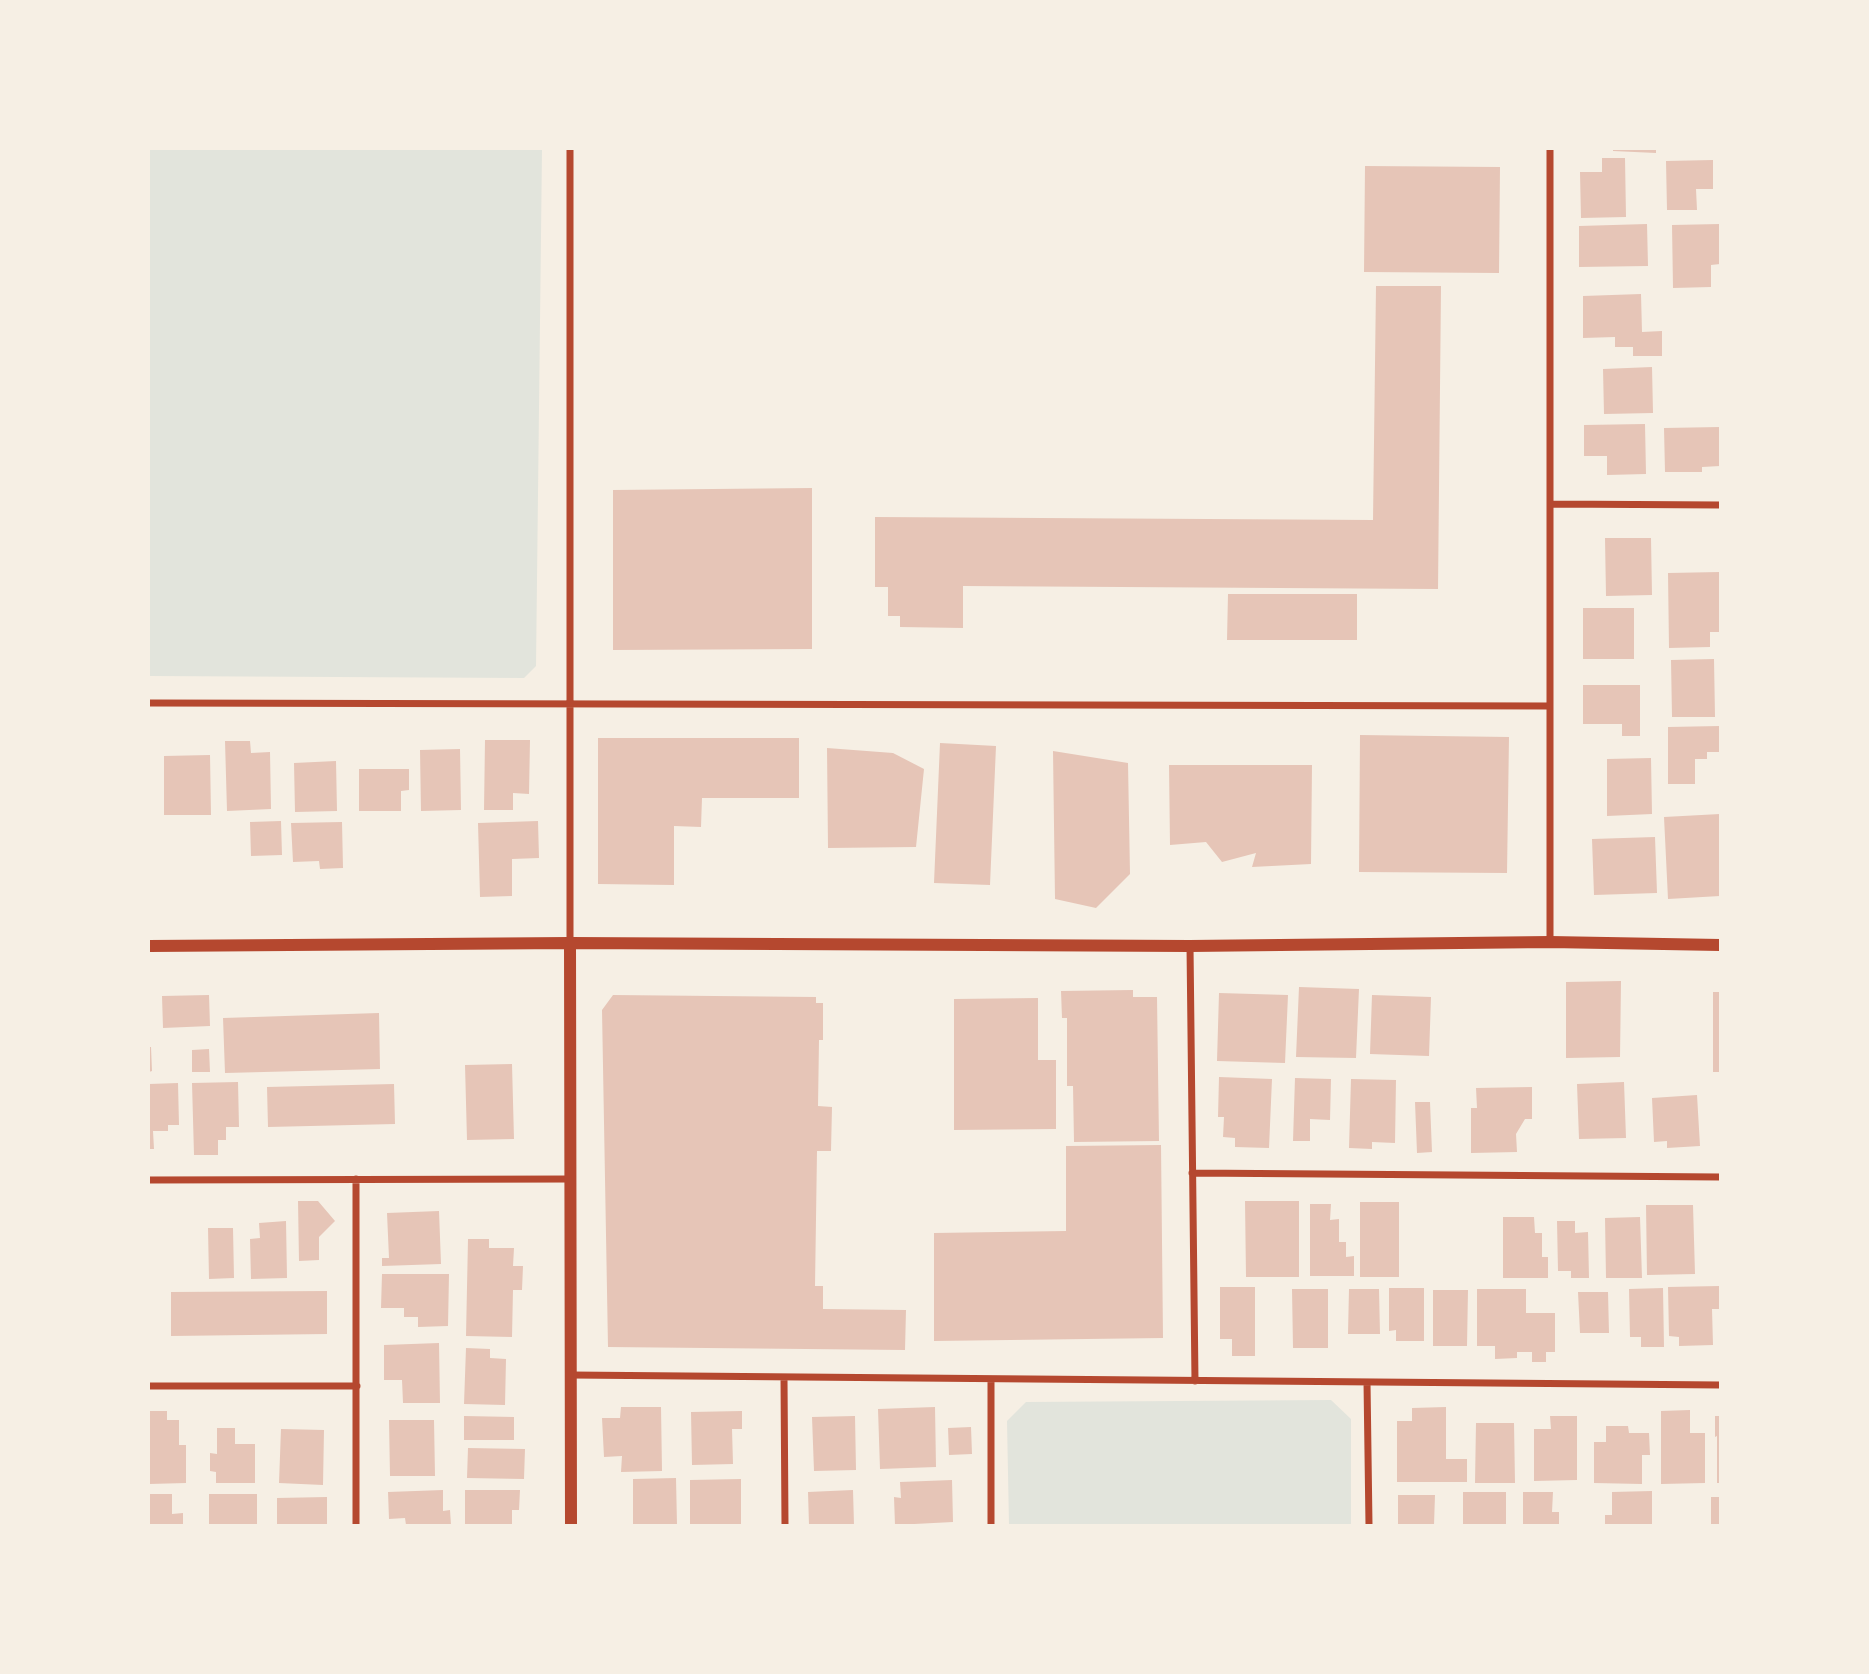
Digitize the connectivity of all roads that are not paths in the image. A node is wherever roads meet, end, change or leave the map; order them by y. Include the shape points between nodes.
1 (570, 149) edge
2 (1550, 149) edge
3 (1550, 504) junction
4 (1720, 505) edge
5 (149, 703) edge
6 (570, 704) junction
7 (1550, 706) junction
8 (1549, 942) junction
9 (570, 943) junction
10 (1720, 945) edge
11 (149, 946) edge
12 (1190, 946) junction
13 (1192, 1173) junction
14 (1720, 1177) edge
15 (356, 1179) junction
16 (570, 1179) junction
17 (149, 1180) edge
18 (571, 1375) junction
19 (784, 1377) junction
20 (991, 1379) junction
21 (1195, 1381) junction
22 (1367, 1382) junction
23 (1720, 1385) edge
24 (149, 1386) edge
25 (357, 1386) junction
26 (356, 1525) edge
27 (571, 1525) edge
28 (785, 1525) edge
29 (991, 1525) edge
30 (1369, 1525) edge

1 - 6 street
2 - 3 street
3 - 4 street
3 - 7 street
5 - 6 street
6 - 7 street
6 - 9 street
7 - 8 street
8 - 10 street
8 - 12 street
9 - 11 street
9 - 12 street
9 - 16 street
12 - 13 street
13 - 14 street
13 - 21 street
15 - 16 street
15 - 17 street
15 - 25 street
16 - 18 street
18 - 19 street
18 - 27 street
19 - 20 street
19 - 28 street
20 - 21 street
20 - 29 street
21 - 22 street
22 - 23 street
22 - 30 street
24 - 25 street
25 - 26 street

